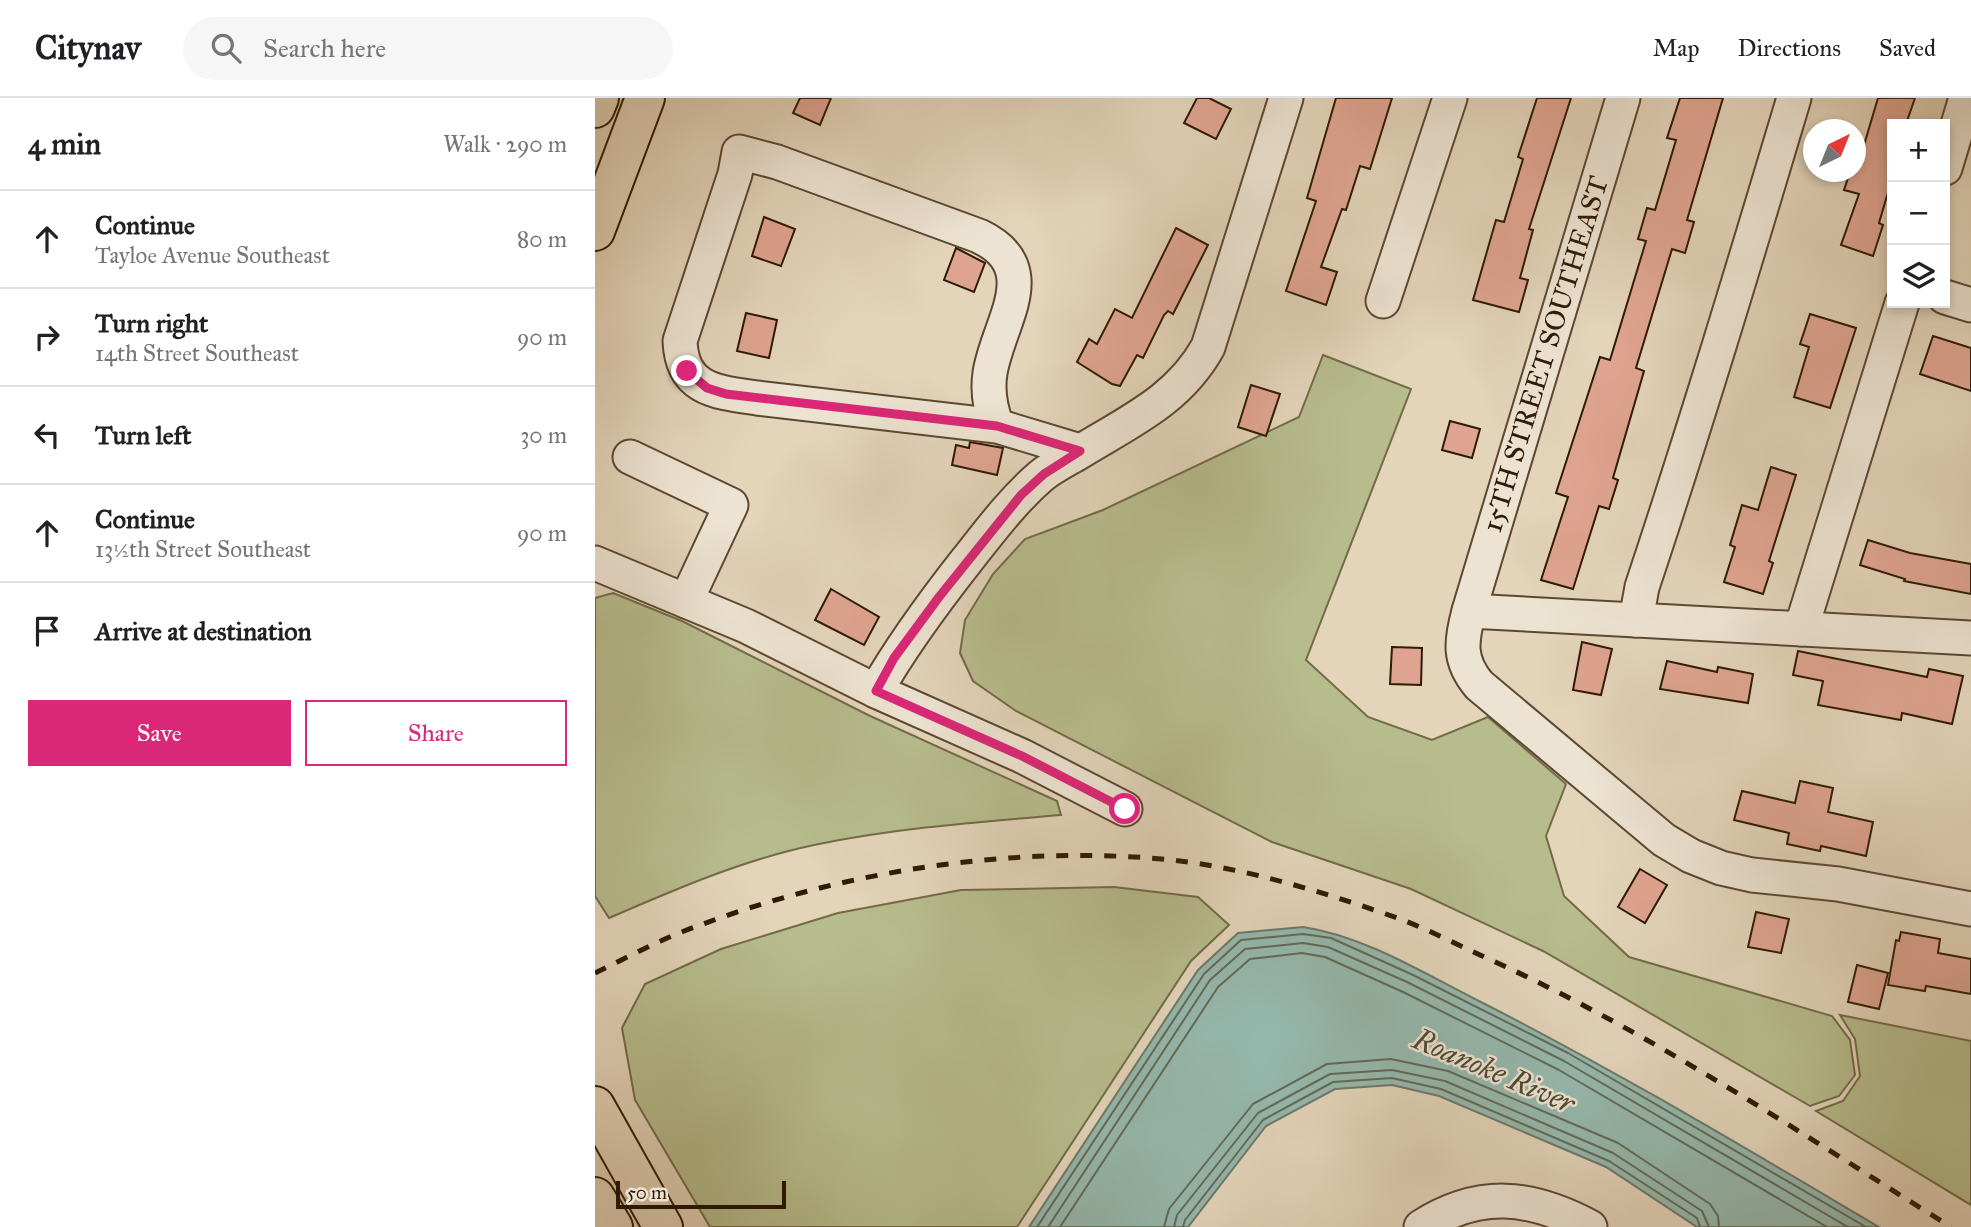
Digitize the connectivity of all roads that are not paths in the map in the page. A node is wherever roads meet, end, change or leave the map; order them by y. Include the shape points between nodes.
1 (599, 98) edge
2 (645, 98) edge
3 (1286, 98) edge
4 (1450, 98) edge
5 (1623, 98) edge
6 (1794, 98) edge
7 (1966, 98) edge
8 (595, 108) edge
9 (1954, 167) edge
10 (595, 231) edge
11 (1950, 298) edge
12 (1383, 301) dead end
13 (1971, 304) edge
14 (1900, 308) edge
15 (997, 426) junction
16 (1080, 451) junction
17 (630, 457) dead end
18 (595, 563) edge
19 (686, 601) junction
20 (1469, 611) junction
21 (1636, 620) junction
22 (1801, 629) junction
23 (1971, 638) edge
24 (876, 691) junction
25 (1125, 809) dead end
26 (1971, 909) edge
27 (595, 1105) edge
28 (595, 1197) edge
29 (613, 1227) edge
30 (663, 1227) edge
31 (1421, 1227) edge
32 (1590, 1227) edge

1 - 8 main road
2 - 10 main road
3 - 16 street via 1212,335 1196,369 1160,403
4 - 12 street
5 - 20 street, 15TH STREET SOUTHEAST
6 - 21 street via 1710,383 1642,587
7 - 9 street
11 - 13 street
14 - 22 street
15 - 15 street via 988,388 1015,283 1007,255 979,236 739,152 736,174 680,341 687,371 697,382 726,394
15 - 16 street
16 - 24 street via 1021,495 939,597
17 - 19 street via 731,505
18 - 19 street
19 - 24 street
20 - 21 street
20 - 26 street, 15TH STREET SOUTHEAST via 1461,641 1463,658 1479,685 1673,845 1721,868
21 - 22 street
22 - 23 street
24 - 25 street via 1022,756
27 - 30 main road
28 - 29 main road
31 - 32 street via 1446,1211 1485,1200 1547,1209

